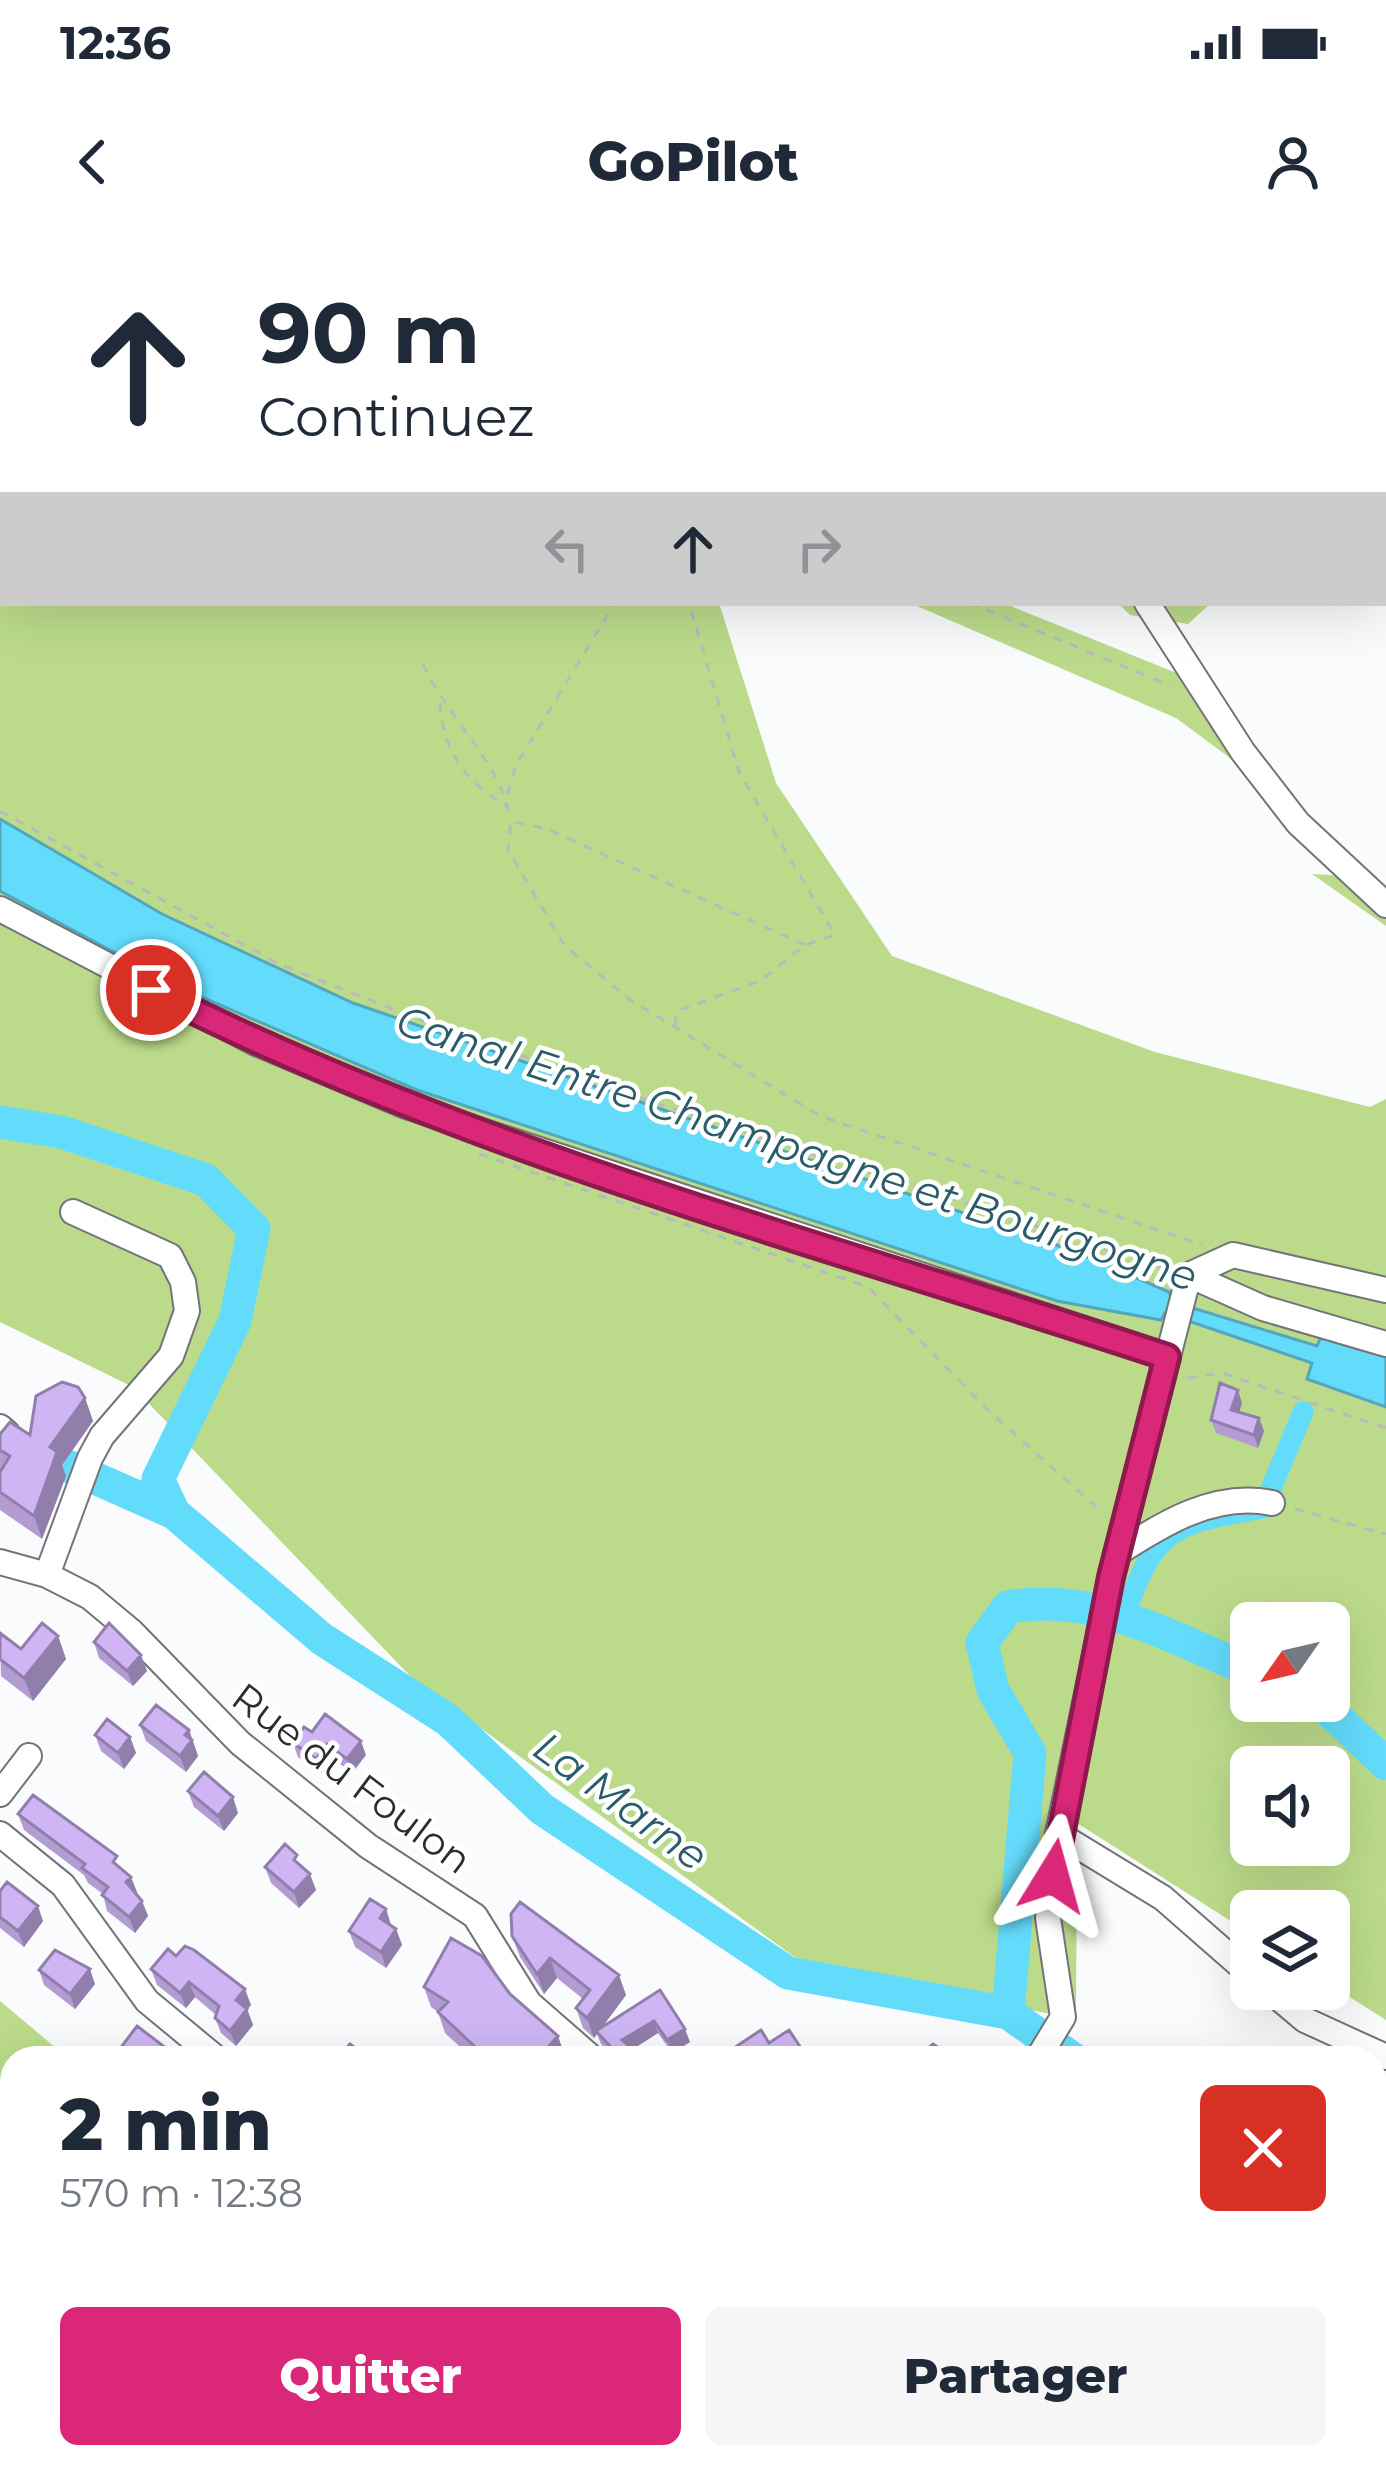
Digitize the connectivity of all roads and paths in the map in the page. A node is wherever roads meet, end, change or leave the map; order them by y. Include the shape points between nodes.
1 (613, 606) edge
2 (689, 606) edge
3 (977, 606) edge
4 (1149, 606) edge
5 (423, 664) dead end
6 (440, 701) junction
7 (1212, 702) junction
8 (508, 794) junction
9 (509, 808) junction
10 (0, 811) edge
11 (511, 821) junction
12 (1386, 905) edge
13 (0, 909) edge
14 (805, 945) junction
15 (674, 1027) junction
16 (73, 1212) dead end
17 (1233, 1255) junction
18 (818, 1268) dead end
19 (1186, 1286) junction
20 (1386, 1290) edge
21 (1386, 1344) edge
22 (1167, 1358) junction
23 (0, 1427) edge
24 (1386, 1428) edge
25 (0, 1445) edge
26 (1267, 1502) joint
27 (1386, 1534) edge
28 (0, 1562) edge
29 (1114, 1566) junction
30 (47, 1575) junction
31 (29, 1756) dead end
32 (0, 1794) edge
33 (0, 1834) edge
34 (1058, 1834) junction
35 (1230, 1957) edge
36 (1293, 2010) edge
37 (201, 2046) edge
38 (578, 2046) edge
39 (1045, 2046) edge
40 (1362, 2046) edge

1 - 8 path via 516,765
2 - 14 path via 739,772 835,935
3 - 7 path
4 - 7 street
5 - 6 path
6 - 8 path
6 - 9 path via 442,741 484,793
7 - 12 street via 1298,824
8 - 9 path
9 - 11 path
10 - 19 path via 279,964
11 - 14 path via 547,829
11 - 15 path via 508,850 565,946
13 - 22 street via 256,1043 406,1106
14 - 15 path via 760,981 677,1011
15 - 17 path via 820,1116
16 - 30 street via 170,1256 187,1311 171,1356 90,1458
17 - 19 street
17 - 20 street
18 - 29 path via 884,1301 988,1410 1103,1510
19 - 21 street
19 - 22 street
22 - 24 path
22 - 29 street
23 - 25 street via 7,1433
26 - 27 path
26 - 29 street via 1186,1513
28 - 30 street, Rue du Foulon
29 - 34 street
30 - 38 street, Rue du Foulon via 90,1597 240,1743 368,1846 476,1916 529,2003
31 - 32 street
33 - 37 street via 63,1885 147,2002
34 - 35 street via 1162,1898
34 - 39 street via 1048,1918 1063,2017
36 - 40 street

